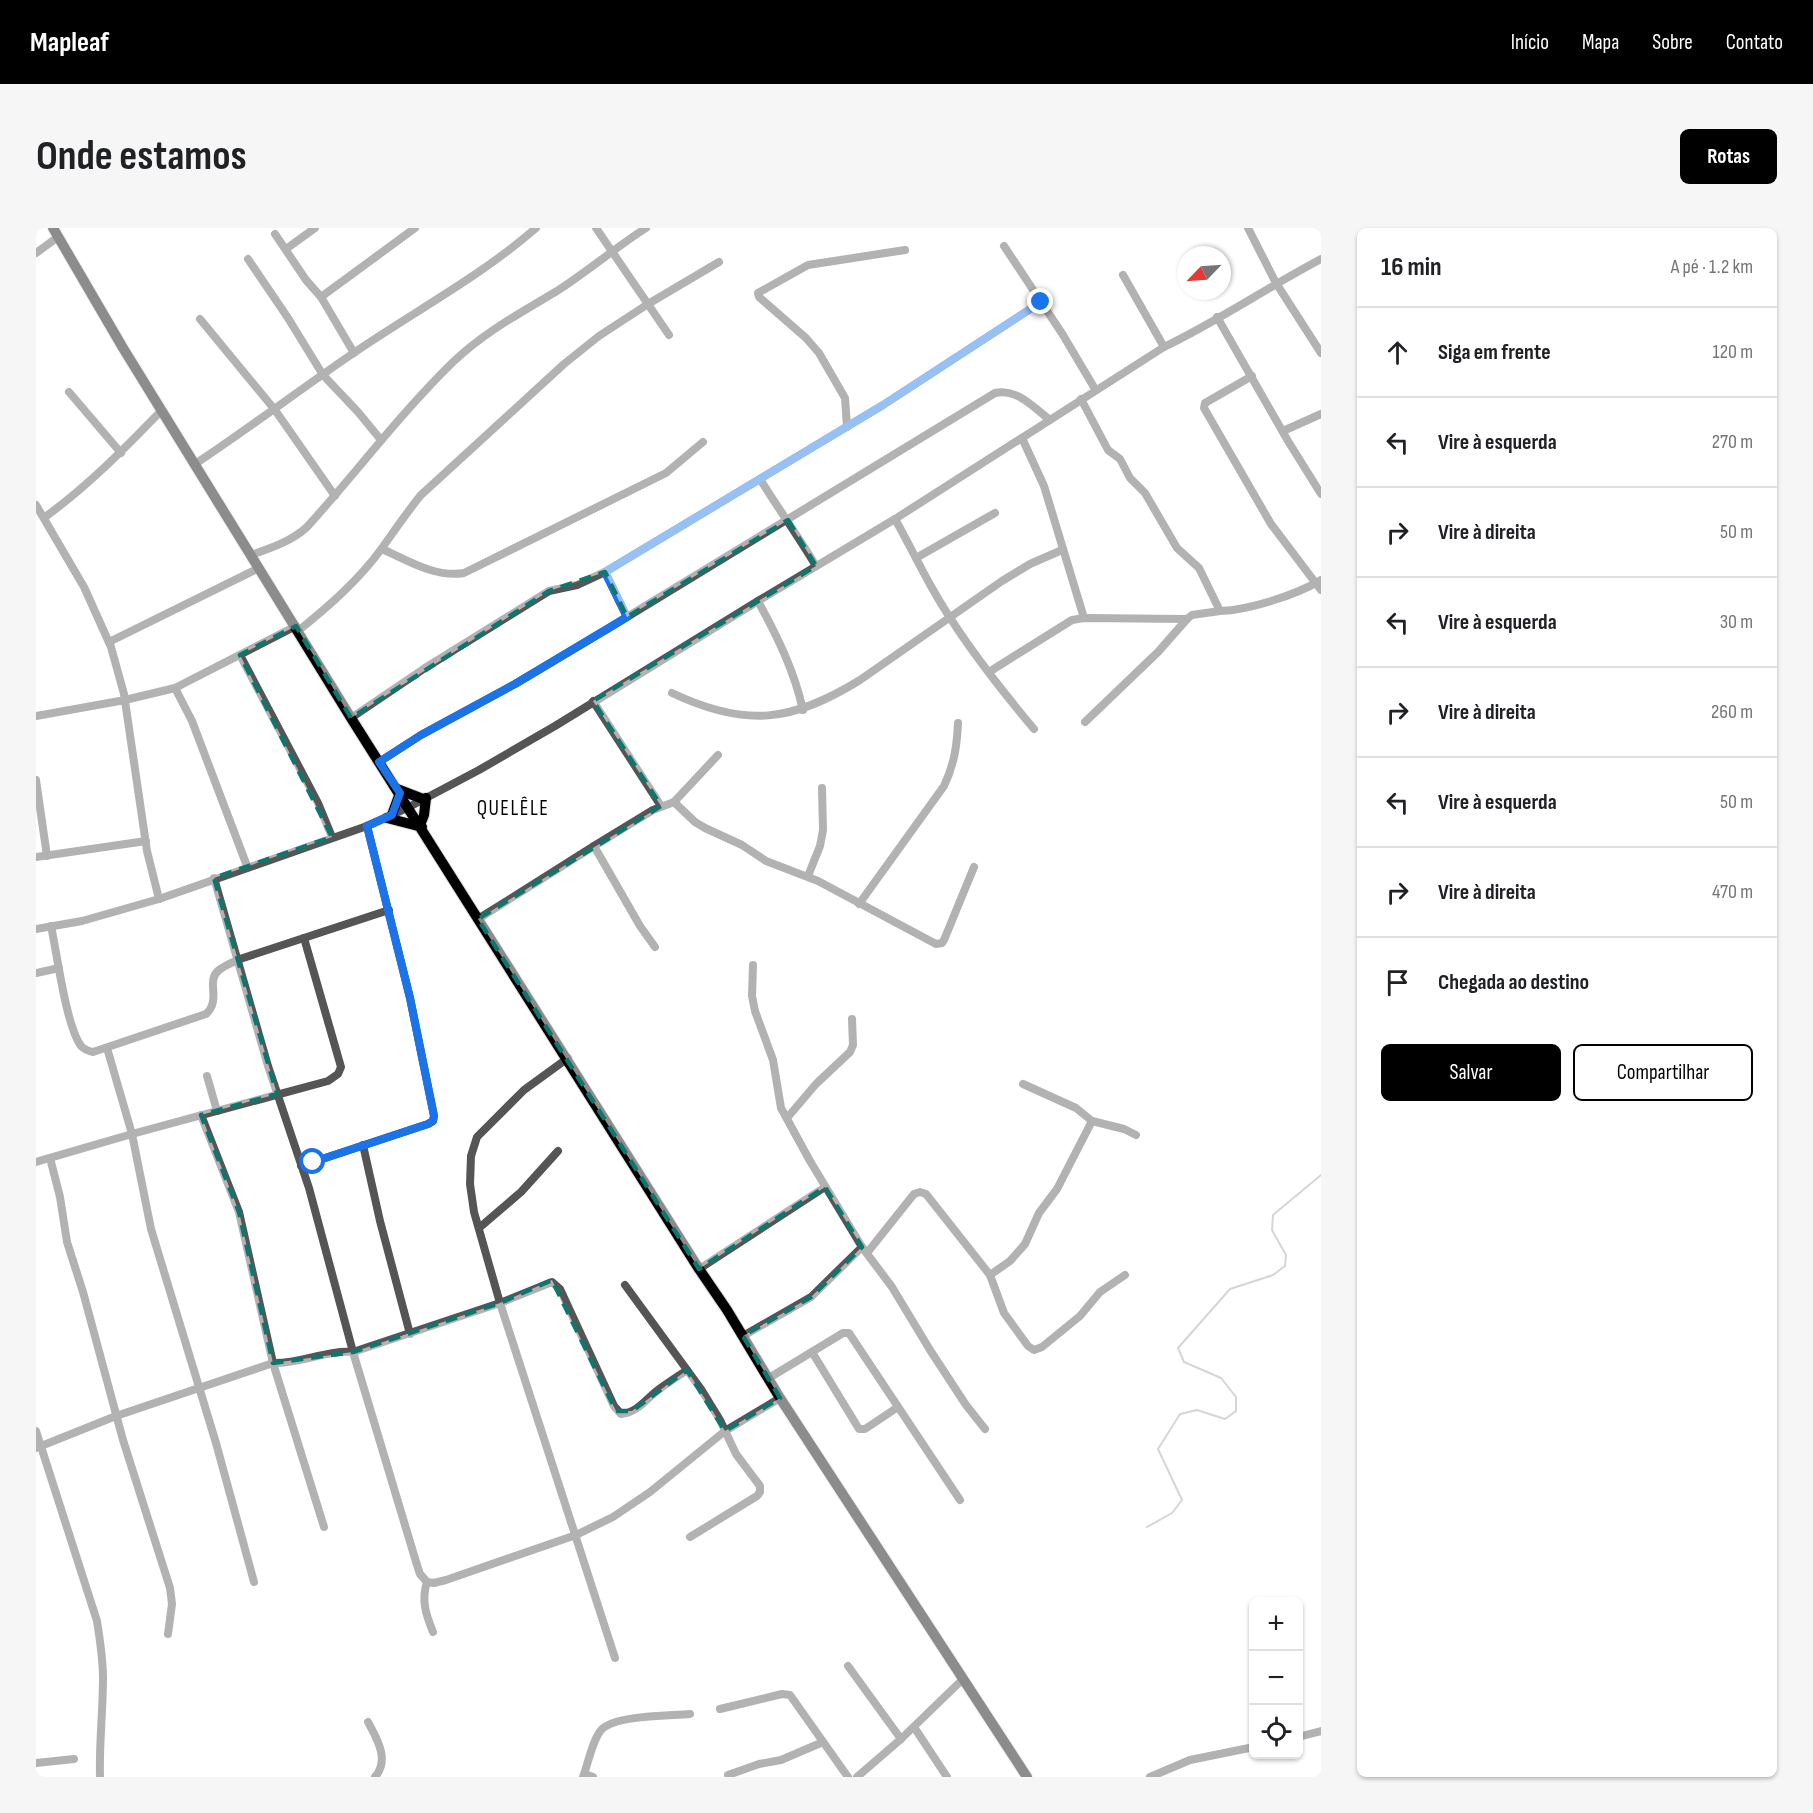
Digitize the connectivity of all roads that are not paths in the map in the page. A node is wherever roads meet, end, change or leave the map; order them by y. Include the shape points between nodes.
1 (315, 228) edge
2 (415, 228) edge
3 (536, 228) edge
4 (596, 228) edge
5 (646, 228) edge
6 (1248, 228) edge
7 (56, 232) edge
8 (275, 234) dead end
9 (1004, 246) dead end
10 (286, 249) junction
11 (905, 250) dead end
12 (612, 252) junction
13 (36, 253) edge
14 (248, 259) dead end
15 (1321, 259) edge
16 (719, 262) dead end
17 (1123, 275) dead end
18 (1276, 283) junction
19 (321, 297) junction
20 (1041, 302) junction
21 (648, 304) junction
22 (1217, 317) junction
23 (200, 319) dead end
24 (669, 335) dead end
25 (1317, 339) edge
26 (1164, 347) junction
27 (354, 352) junction
28 (1321, 353) edge
29 (323, 375) junction
30 (1252, 376) junction
31 (1095, 389) junction
32 (69, 392) dead end
33 (1082, 399) junction
34 (275, 410) junction
35 (162, 411) junction
36 (1321, 414) edge
37 (1050, 420) junction
38 (847, 427) junction
39 (1283, 431) junction
40 (1022, 438) junction
41 (381, 440) junction
42 (703, 441) dead end
43 (121, 453) junction
44 (195, 464) junction
45 (760, 479) junction
46 (1321, 494) edge
47 (335, 496) junction
48 (36, 506) edge
49 (995, 513) dead end
50 (45, 517) junction
51 (895, 519) junction
52 (788, 520) junction
53 (382, 549) junction
54 (1062, 550) junction
55 (251, 555) junction
56 (916, 558) junction
57 (816, 566) junction
58 (259, 568) junction
59 (605, 572) junction
60 (1319, 584) edge
61 (758, 601) junction
62 (1220, 611) junction
63 (627, 617) junction
64 (951, 618) junction
65 (1084, 618) junction
66 (1187, 619) junction
67 (297, 628) junction
68 (109, 642) junction
69 (240, 655) junction
70 (989, 672) junction
71 (175, 688) junction
72 (672, 693) dead end
73 (125, 700) junction
74 (593, 701) junction
75 (803, 710) junction
76 (36, 716) edge
77 (351, 718) junction
78 (1084, 722) dead end
79 (958, 723) dead end
80 (1034, 729) dead end
81 (718, 755) dead end
82 (379, 762) junction
83 (36, 780) edge
84 (822, 788) dead end
85 (398, 791) junction
86 (425, 799) junction
87 (674, 802) junction
88 (661, 806) junction
89 (409, 807) junction
90 (390, 816) junction
91 (367, 826) junction
92 (421, 826) junction
93 (332, 837) junction
94 (146, 841) junction
95 (594, 846) junction
96 (47, 856) junction
97 (36, 857) edge
98 (248, 866) junction
99 (974, 867) dead end
100 (808, 876) junction
101 (214, 878) junction
102 (159, 899) junction
103 (859, 904) junction
104 (389, 910) junction
105 (478, 919) junction
106 (51, 926) junction
107 (36, 928) edge
108 (304, 938) junction
109 (655, 947) dead end
110 (237, 960) junction
111 (753, 964) dead end
112 (59, 968) junction
113 (36, 973) edge
114 (852, 1019) dead end
115 (107, 1048) junction
116 (568, 1058) junction
117 (207, 1076) dead end
118 (1023, 1084) dead end
119 (277, 1094) junction
120 (217, 1111) junction
121 (201, 1115) junction
122 (787, 1118) junction
123 (1092, 1121) junction
124 (132, 1134) junction
125 (1136, 1135) dead end
126 (363, 1145) junction
127 (558, 1151) dead end
128 (50, 1158) junction
129 (36, 1162) edge
130 (301, 1166) junction
131 (825, 1187) junction
132 (479, 1228) junction
133 (865, 1250) junction
134 (699, 1269) junction
135 (990, 1275) junction
136 (1125, 1275) dead end
137 (625, 1285) dead end
138 (500, 1304) junction
139 (410, 1334) junction
140 (743, 1336) junction
141 (353, 1352) junction
142 (812, 1352) junction
143 (273, 1363) junction
144 (687, 1370) junction
145 (769, 1378) junction
146 (200, 1387) junction
147 (780, 1398) junction
148 (898, 1407) junction
149 (116, 1416) junction
150 (985, 1429) dead end
151 (36, 1431) edge
152 (725, 1431) junction
153 (39, 1447) edge
154 (960, 1500) dead end
155 (324, 1527) dead end
156 (576, 1535) junction
157 (690, 1537) dead end
158 (254, 1582) dead end
159 (427, 1582) junction
160 (433, 1632) dead end
161 (168, 1634) dead end
162 (615, 1659) dead end
163 (848, 1666) dead end
164 (963, 1679) junction
165 (720, 1710) dead end
166 (690, 1714) dead end
167 (368, 1722) dead end
168 (914, 1727) junction
169 (1321, 1731) edge
170 (1303, 1736) edge
171 (901, 1739) junction
172 (823, 1742) junction
173 (1249, 1748) edge
174 (74, 1759) dead end
175 (36, 1763) edge
176 (728, 1775) dead end
177 (587, 1776) edge
178 (100, 1777) edge
179 (375, 1777) edge
180 (848, 1777) edge
181 (857, 1777) edge
182 (947, 1777) edge
183 (1027, 1777) edge
184 (1150, 1777) edge

1 - 10 street
2 - 19 street
3 - 27 street
4 - 12 street
5 - 12 street
6 - 18 street
7 - 13 street
7 - 35 main road
8 - 10 street
9 - 20 street
10 - 19 street
11 - 38 street via 808,265 758,292 823,358 845,398
12 - 21 street
12 - 41 street via 467,349
14 - 29 street
15 - 18 street
16 - 21 street
17 - 26 street
18 - 22 street
18 - 25 street
19 - 27 street
20 - 31 street
20 - 38 street
21 - 24 street
21 - 53 street via 564,364 448,469 402,518
22 - 26 street
22 - 30 street
23 - 34 street
25 - 28 street
26 - 31 street
27 - 29 street
29 - 34 street
29 - 41 street
30 - 39 street
30 - 60 street via 1205,403 1204,408 1271,524
31 - 33 street
32 - 43 street
33 - 37 street
33 - 62 street via 1108,450 1120,459 1130,478 1145,493 1177,548 1199,568
34 - 44 street
34 - 47 street
35 - 43 street
35 - 44 main road
36 - 39 street
37 - 40 street
37 - 52 street via 1015,394 995,393
38 - 45 street
39 - 46 street
40 - 51 street
40 - 54 street via 1044,486
41 - 47 street
42 - 53 street via 666,473 464,573 432,571
43 - 50 street
44 - 55 main road
45 - 52 street
45 - 59 street
47 - 55 street via 300,534
48 - 50 street
49 - 56 street
50 - 68 street
51 - 56 street
51 - 57 street
52 - 57 street
52 - 63 street
53 - 67 street via 335,600
54 - 64 street via 1002,581
54 - 65 street
55 - 58 main road
56 - 64 street
57 - 61 street
58 - 67 main road
58 - 68 street
59 - 63 street
59 - 77 street via 577,585 549,591
60 - 62 street via 1247,608
61 - 74 street
61 - 75 street via 780,641
62 - 66 street
63 - 82 street
64 - 70 street
64 - 75 street via 846,689
65 - 66 street
65 - 70 street via 1062,626
66 - 78 street
67 - 69 street
67 - 77 main road
68 - 73 street
69 - 71 street
69 - 93 street
70 - 80 street
71 - 73 street
71 - 98 street via 192,721
72 - 75 street via 714,711 738,715 757,717
73 - 76 street
73 - 94 street
74 - 86 street
74 - 88 street
77 - 82 main road
79 - 103 street via 957,750 944,786
81 - 87 street
82 - 85 main road
83 - 96 street
84 - 100 street via 823,830
85 - 86 main road
85 - 89 main road
85 - 90 main road
86 - 89 street
86 - 92 main road
87 - 88 street
87 - 100 street via 705,828 766,861
88 - 95 street
89 - 90 street
89 - 92 main road
90 - 91 street
90 - 92 main road
91 - 93 street
91 - 104 street
92 - 105 main road
93 - 98 street
94 - 96 street
94 - 102 street
95 - 105 street
95 - 109 street
96 - 97 street
98 - 101 street
99 - 103 street via 939,944
100 - 103 street
101 - 102 street
101 - 110 street
102 - 106 street
104 - 108 street
104 - 126 street via 434,1116 428,1124
105 - 116 main road
106 - 107 street
106 - 112 street
108 - 110 street
108 - 119 street via 341,1067 328,1081
110 - 115 street via 214,976 214,1000 206,1014
110 - 119 street
111 - 122 street via 755,1011 773,1060 778,1097
112 - 113 street
112 - 115 street via 80,1044 86,1051
114 - 122 street via 850,1052
115 - 124 street
116 - 132 street via 524,1090 474,1143 469,1171
116 - 134 main road
117 - 120 street
118 - 123 street via 1076,1108
119 - 120 street
119 - 130 street
120 - 121 street
121 - 124 street
121 - 143 street via 239,1212
122 - 131 street
123 - 125 street
123 - 135 street via 1025,1244
124 - 128 street
124 - 146 street via 151,1229
126 - 130 street
126 - 139 street
127 - 132 street via 521,1192
128 - 129 street
128 - 149 street via 67,1242
130 - 141 street
131 - 133 street
131 - 134 street
132 - 138 street
133 - 135 street via 920,1192 926,1194
133 - 140 street via 811,1297
133 - 150 street
134 - 140 main road
135 - 136 street via 1004,1313 1034,1350 1080,1317 1100,1292
137 - 144 street
138 - 139 street
138 - 144 street via 546,1283 556,1284 621,1414 637,1408
138 - 156 street
139 - 141 street
140 - 145 main road
141 - 143 street via 338,1351 289,1364
141 - 159 street via 417,1565
142 - 145 street
142 - 148 street via 849,1333
142 - 148 street via 859,1429
143 - 146 street
143 - 155 street
144 - 152 street via 713,1406
145 - 147 main road
146 - 149 street
146 - 158 street
147 - 152 street
147 - 164 main road
148 - 154 street
149 - 153 street
149 - 161 street via 170,1588
151 - 153 street
152 - 156 street via 631,1506
152 - 157 street via 760,1492
153 - 178 street via 97,1621 103,1677
156 - 159 street via 446,1580
156 - 162 street
159 - 160 street via 424,1604
163 - 171 street
164 - 168 street
164 - 183 main road
165 - 172 street via 790,1695
166 - 177 street via 608,1725 597,1737
167 - 179 street via 382,1755 382,1766
168 - 171 street
168 - 182 street
169 - 170 street
171 - 181 street
172 - 176 street via 781,1760
172 - 180 street
173 - 184 street via 1190,1760
174 - 175 street

